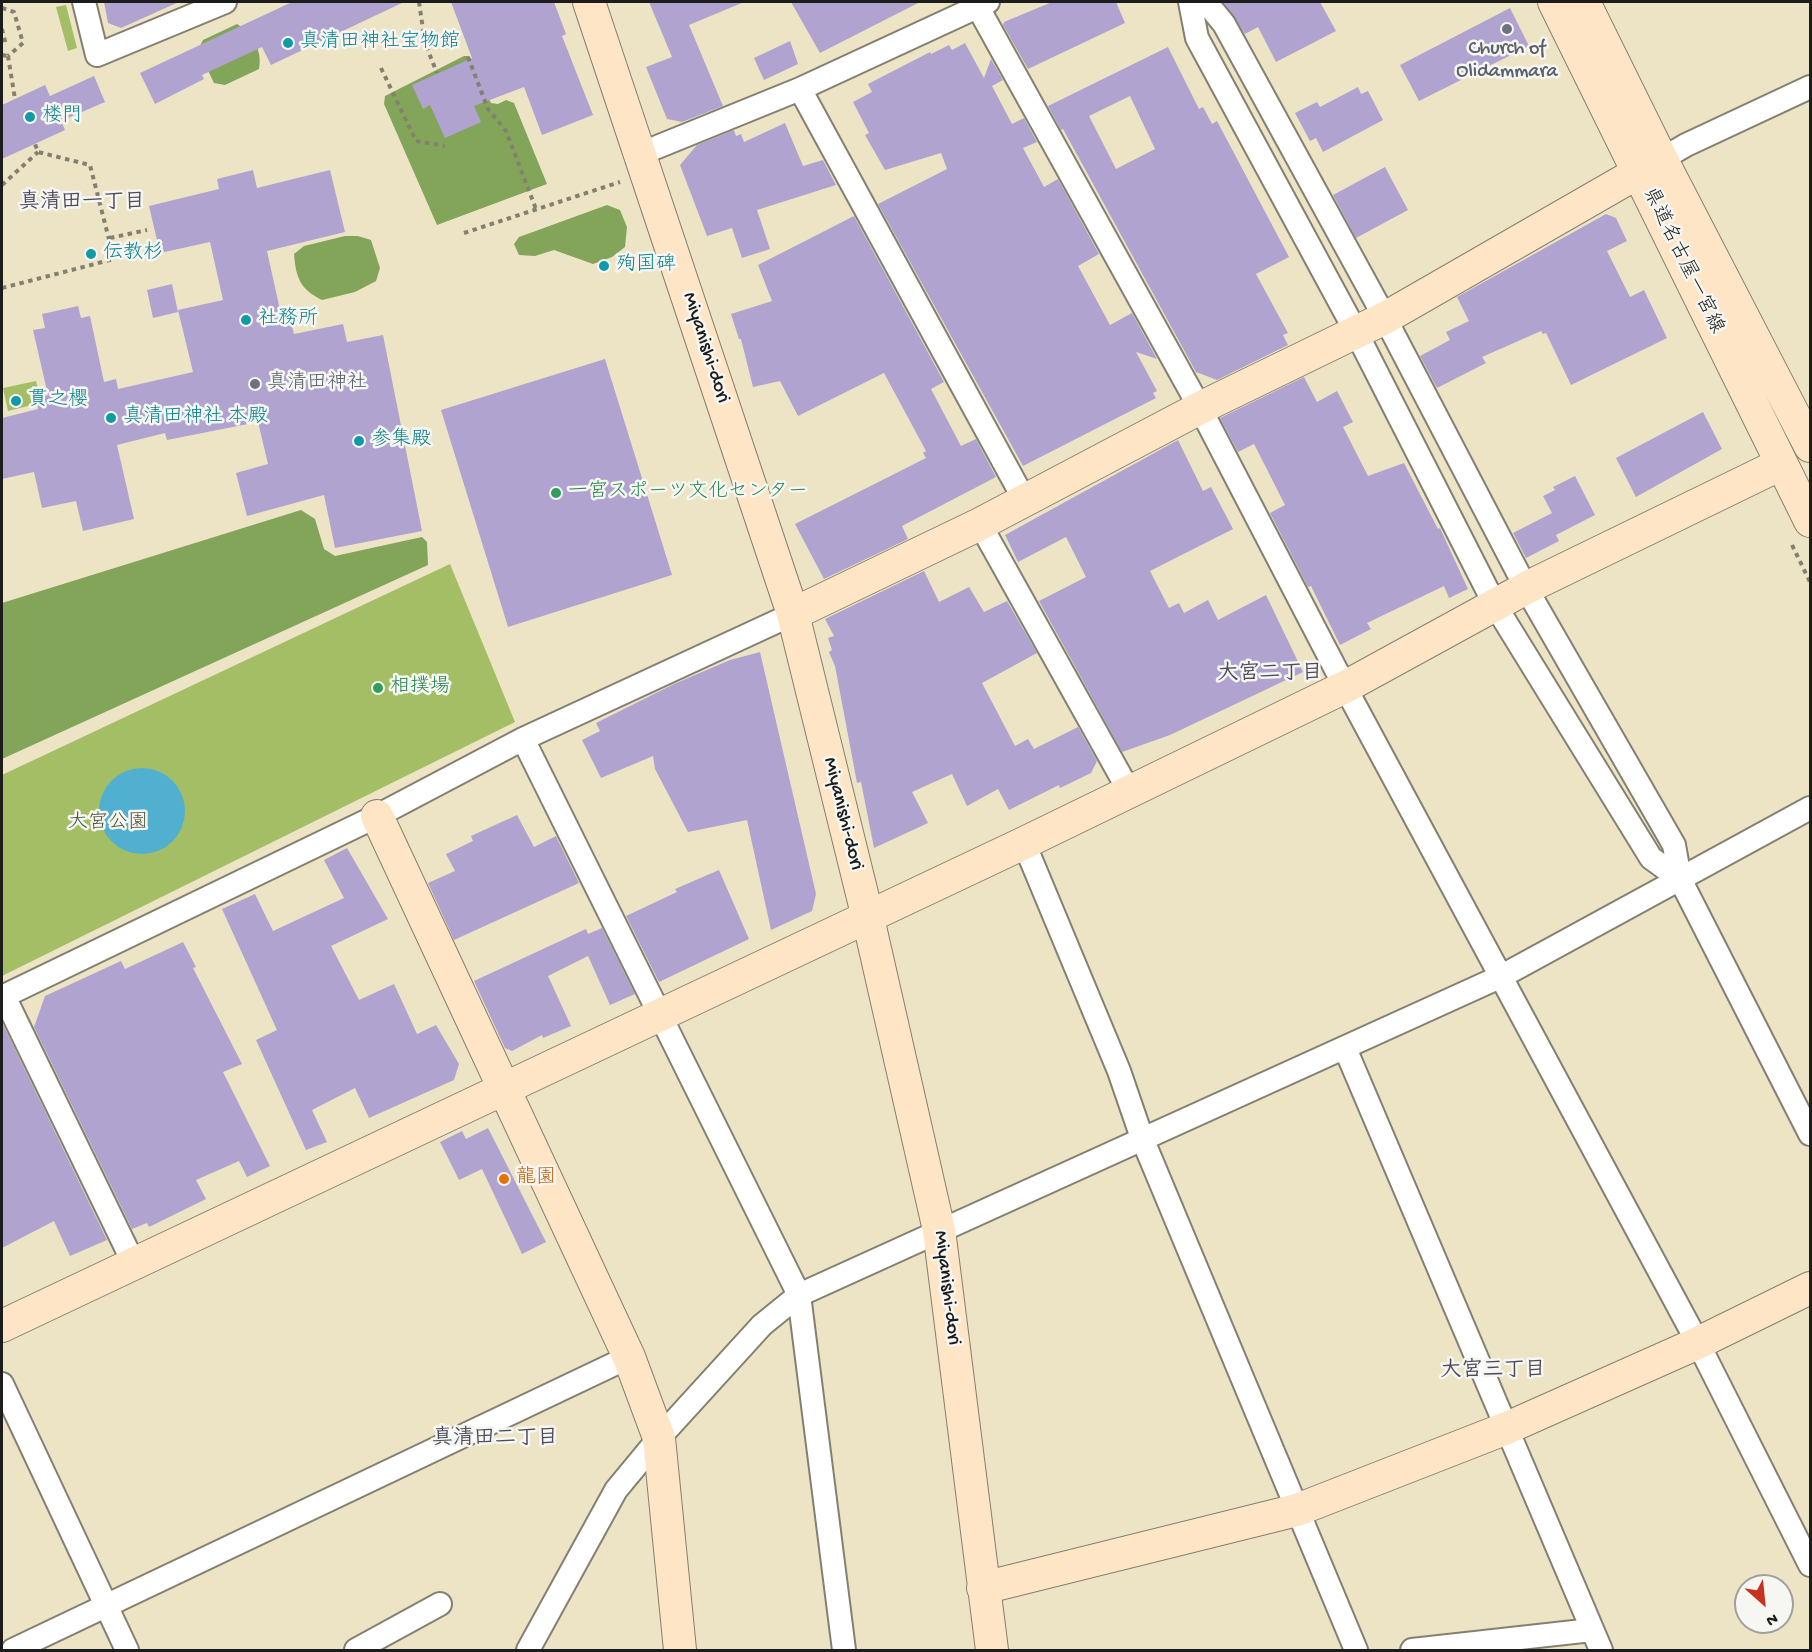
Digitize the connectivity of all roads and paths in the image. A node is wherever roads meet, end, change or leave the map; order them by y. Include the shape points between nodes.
1 (84, 2) edge
2 (225, 2) edge
3 (419, 2) edge
4 (589, 2) edge
5 (1190, 2) edge
6 (1206, 2) edge
7 (1554, 2) edge
8 (1584, 2) edge
9 (980, 3) edge
10 (2, 8) edge
11 (2, 28) edge
12 (6, 45) dead end
13 (2, 55) edge
14 (8, 56) junction
15 (468, 57) dead end
16 (381, 68) dead end
17 (437, 73) dead end
18 (1810, 87) edge
19 (800, 89) junction
20 (15, 99) dead end
21 (35, 144) dead end
22 (445, 146) dead end
23 (38, 152) junction
24 (643, 163) junction
25 (1650, 166) junction
26 (2, 185) edge
27 (536, 209) junction
28 (147, 230) dead end
29 (464, 233) dead end
30 (110, 238) junction
31 (2, 288) edge
32 (1385, 318) junction
33 (1356, 332) junction
34 (1200, 408) junction
35 (1810, 448) edge
36 (1781, 464) junction
37 (1025, 501) junction
38 (1810, 521) edge
39 (980, 524) junction
40 (1526, 588) junction
41 (1495, 605) junction
42 (793, 614) junction
43 (1345, 687) junction
44 (523, 739) junction
45 (1130, 791) junction
46 (1810, 808) edge
47 (377, 816) junction
48 (1024, 843) junction
49 (1680, 879) junction
50 (868, 918) junction
51 (1502, 976) junction
52 (3, 996) edge
53 (661, 1015) junction
54 (1345, 1048) junction
55 (503, 1089) junction
56 (1810, 1134) edge
57 (1142, 1138) junction
58 (939, 1230) junction
59 (134, 1264) junction
60 (1810, 1288) edge
61 (799, 1295) junction
62 (2, 1326) edge
63 (1698, 1344) junction
64 (629, 1357) junction
65 (2, 1384) edge
66 (1507, 1428) junction
67 (659, 1438) junction
68 (1297, 1510) junction
69 (1810, 1565) edge
70 (983, 1588) junction
71 (440, 1604) dead end
72 (105, 1605) junction
73 (1597, 1640) edge
74 (13, 1650) edge
75 (126, 1650) edge
76 (356, 1650) edge
77 (528, 1650) edge
78 (680, 1650) edge
79 (844, 1650) edge
80 (992, 1650) edge
81 (1356, 1650) edge
82 (1412, 1650) edge

1 - 2 street via 97,55
3 - 17 path via 425,43
4 - 24 street, Miyanishi-dori
5 - 33 street via 1197,38
6 - 32 street via 1224,24
7 - 25 street, 県道名古屋一宮線
8 - 25 street, 県道名古屋一宮線
9 - 19 street
9 - 34 street
10 - 14 path via 14,12 23,43
11 - 12 path
13 - 14 path
14 - 20 path
15 - 27 path via 488,109 506,131
16 - 22 path via 416,141
18 - 25 street
19 - 24 street
19 - 37 street
21 - 23 path
23 - 26 path
23 - 30 path via 90,165
24 - 27 path
24 - 42 street, Miyanishi-dori
25 - 32 street
25 - 35 street, 県道名古屋一宮線
25 - 36 street, 県道名古屋一宮線
27 - 29 path
28 - 30 path
30 - 31 path via 114,259
32 - 33 street
32 - 40 street
33 - 34 street
33 - 41 street
34 - 37 street
34 - 43 street
35 - 36 street
36 - 38 street, 県道名古屋一宮線
36 - 40 street
37 - 39 street
39 - 42 street
39 - 45 street
40 - 41 street
40 - 49 street via 1674,845
41 - 43 street
41 - 49 street via 1651,858
42 - 44 street
42 - 50 street, Miyanishi-dori
43 - 45 street
43 - 51 street
44 - 47 street
44 - 53 street
45 - 48 street
46 - 49 street
47 - 52 street
47 - 55 street
48 - 50 street
48 - 57 street via 1119,1071
49 - 51 street
49 - 56 street
50 - 53 street
50 - 58 street, Miyanishi-dori
51 - 54 street
51 - 63 street
52 - 59 street
53 - 55 street
53 - 61 street
54 - 57 street
54 - 66 street
55 - 59 street
55 - 64 street
57 - 58 street
57 - 68 street
58 - 61 street
58 - 70 street, Miyanishi-dori
59 - 62 street
60 - 63 street
61 - 67 street via 762,1325
61 - 79 street
63 - 66 street
63 - 69 street
64 - 67 street
64 - 72 street
65 - 72 street
66 - 68 street
66 - 73 street
67 - 77 street via 616,1490
67 - 78 street
68 - 70 street
68 - 81 street
70 - 80 street, Miyanishi-dori
71 - 76 street
72 - 74 street
72 - 75 street
73 - 82 street

